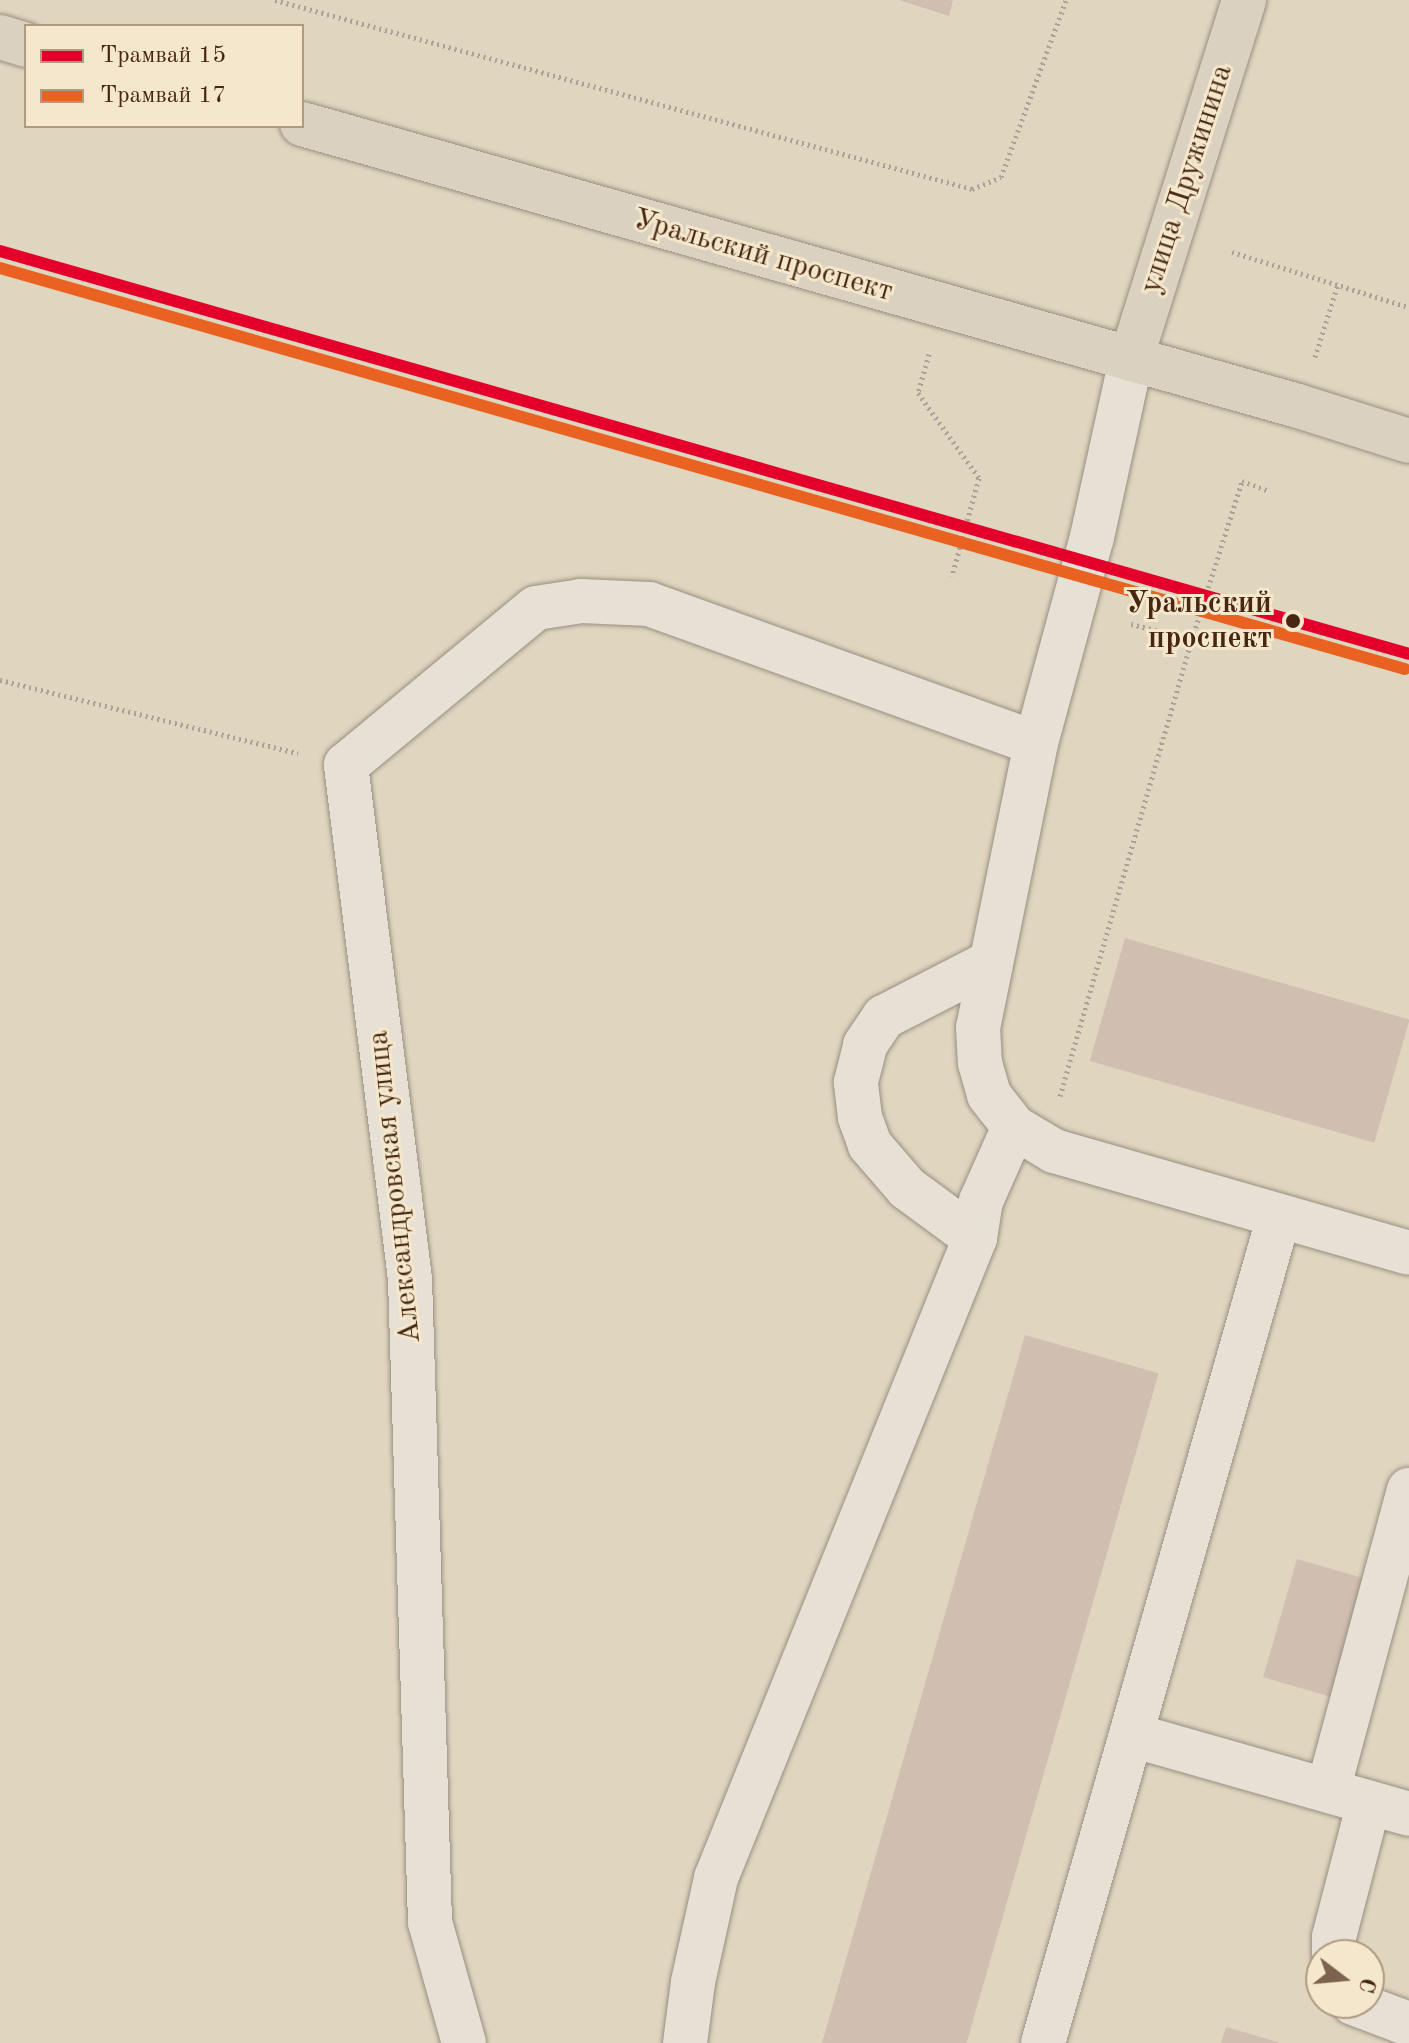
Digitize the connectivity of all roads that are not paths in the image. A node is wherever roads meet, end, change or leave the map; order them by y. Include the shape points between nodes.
1 (1244, 0) edge
2 (304, 125) edge
3 (1131, 359) junction
4 (1409, 441) edge
5 (1036, 743) junction
6 (991, 962) junction
7 (1014, 1127) junction
8 (1279, 1216) junction
9 (975, 1238) junction
10 (1409, 1253) edge
11 (1409, 1490) edge
12 (1132, 1735) junction
13 (1328, 1790) junction
14 (1389, 1808) edge
15 (1334, 1939) edge
16 (1385, 2015) edge
17 (1409, 2024) edge
18 (464, 2043) edge
19 (685, 2043) edge
20 (1043, 2043) edge

1 - 3 main road, улица Дружинина
2 - 3 main road, Уральский проспект
3 - 4 main road, Уральский проспект
3 - 5 street via 1092,537
5 - 6 street
5 - 18 street, Александровская улица via 649,604 581,601 536,608 346,765 410,1279 430,1922
6 - 7 street via 978,1027 980,1063 989,1095
6 - 9 street via 884,1017 865,1045 856,1082 870,1145 907,1188
7 - 8 street via 1054,1151
7 - 9 street via 981,1201
8 - 10 street
8 - 12 street
9 - 19 street via 716,1878
11 - 13 street
12 - 13 street
12 - 20 street
13 - 14 street
14 - 15 street
16 - 17 street

